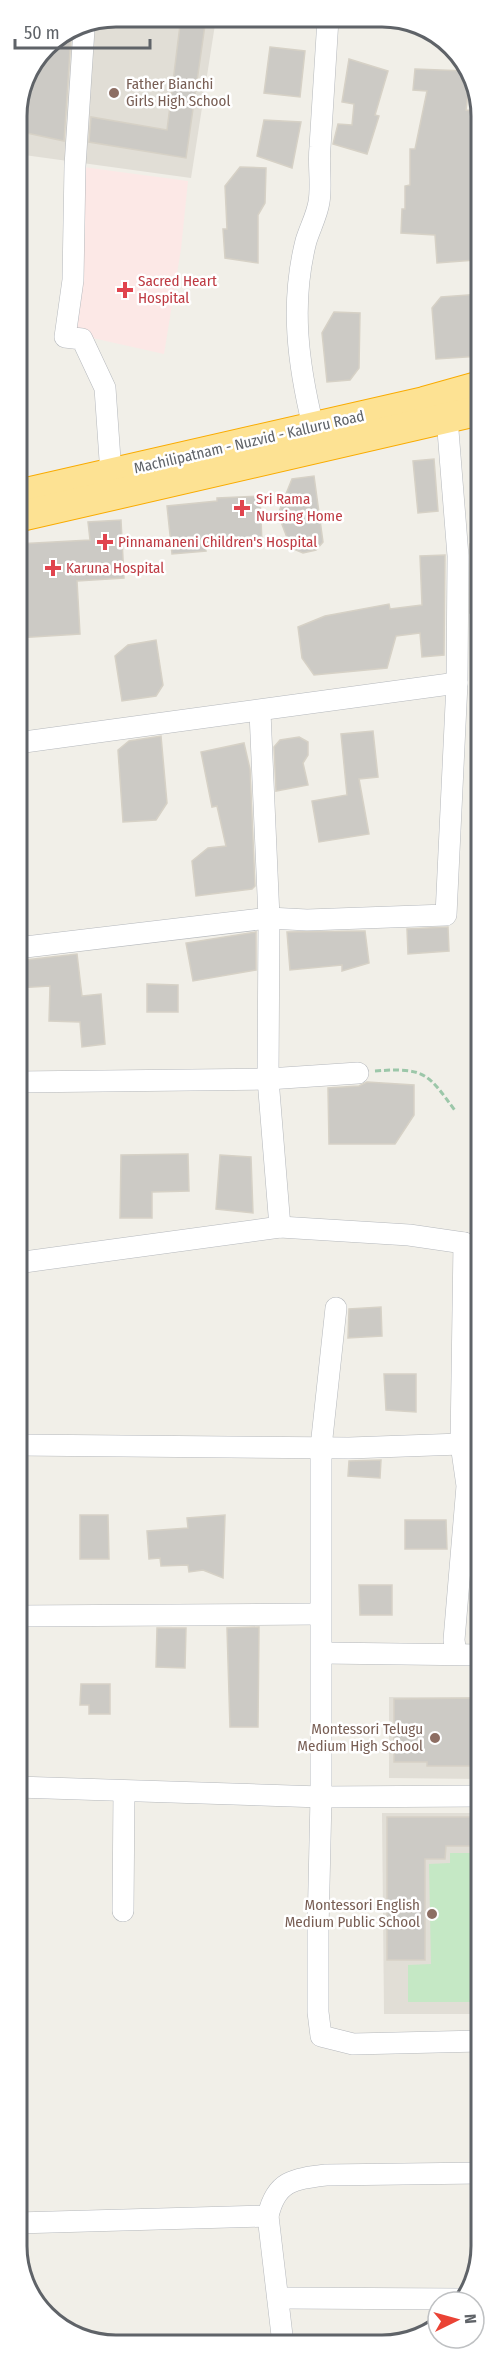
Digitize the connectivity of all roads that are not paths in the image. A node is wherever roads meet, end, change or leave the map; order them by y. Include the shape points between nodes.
1 (328, 27) edge
2 (84, 33) edge
3 (471, 389) edge
4 (471, 412) edge
5 (447, 418) junction
6 (313, 426) junction
7 (109, 485) junction
8 (27, 494) edge
9 (27, 514) edge
10 (457, 684) junction
11 (260, 712) junction
12 (27, 742) edge
13 (269, 918) junction
14 (27, 947) edge
15 (358, 1073) road end
16 (268, 1078) junction
17 (27, 1082) edge
18 (280, 1227) junction
19 (471, 1246) edge
20 (27, 1262) edge
21 (471, 1264) edge
22 (336, 1308) dead end
23 (461, 1444) junction
24 (27, 1445) edge
25 (321, 1447) junction
26 (320, 1614) junction
27 (27, 1616) edge
28 (322, 1653) junction
29 (456, 1654) junction
30 (471, 1655) edge
31 (27, 1786) edge
32 (124, 1791) junction
33 (471, 1796) edge
34 (321, 1797) junction
35 (123, 1911) dead end
36 (471, 2041) edge
37 (471, 2173) edge
38 (267, 2216) junction
39 (27, 2223) edge
40 (278, 2298) junction
41 (426, 2299) edge
42 (282, 2335) edge

1 - 6 street via 319,202 306,241 296,326 302,381
2 - 7 street via 73,280 65,337 82,339 105,388
3 - 6 highway, Machilipatnam - Nuzvid - Kalluru Road
4 - 5 highway, Machilipatnam - Nuzvid - Kalluru Road
5 - 7 highway, Machilipatnam - Nuzvid - Kalluru Road
5 - 10 street via 458,556
6 - 7 highway, Machilipatnam - Nuzvid - Kalluru Road
7 - 8 highway, Machilipatnam - Nuzvid - Kalluru Road
7 - 9 highway, Machilipatnam - Nuzvid - Kalluru Road
10 - 11 street
10 - 13 street via 446,915
11 - 12 street
11 - 13 street
13 - 14 street
13 - 16 street
15 - 16 street
16 - 17 street
16 - 18 street
18 - 19 street via 409,1235
18 - 20 street
21 - 23 street
22 - 25 street
23 - 25 street
23 - 29 street via 467,1486
24 - 25 street
25 - 26 street
26 - 27 street
26 - 28 street
28 - 29 street
28 - 34 street
29 - 30 street
31 - 32 street
32 - 34 street
32 - 35 street
33 - 34 street
34 - 36 street via 321,2036 353,2044
37 - 38 street via 307,2177 280,2187
38 - 39 street
38 - 40 street
40 - 41 street
40 - 42 street

